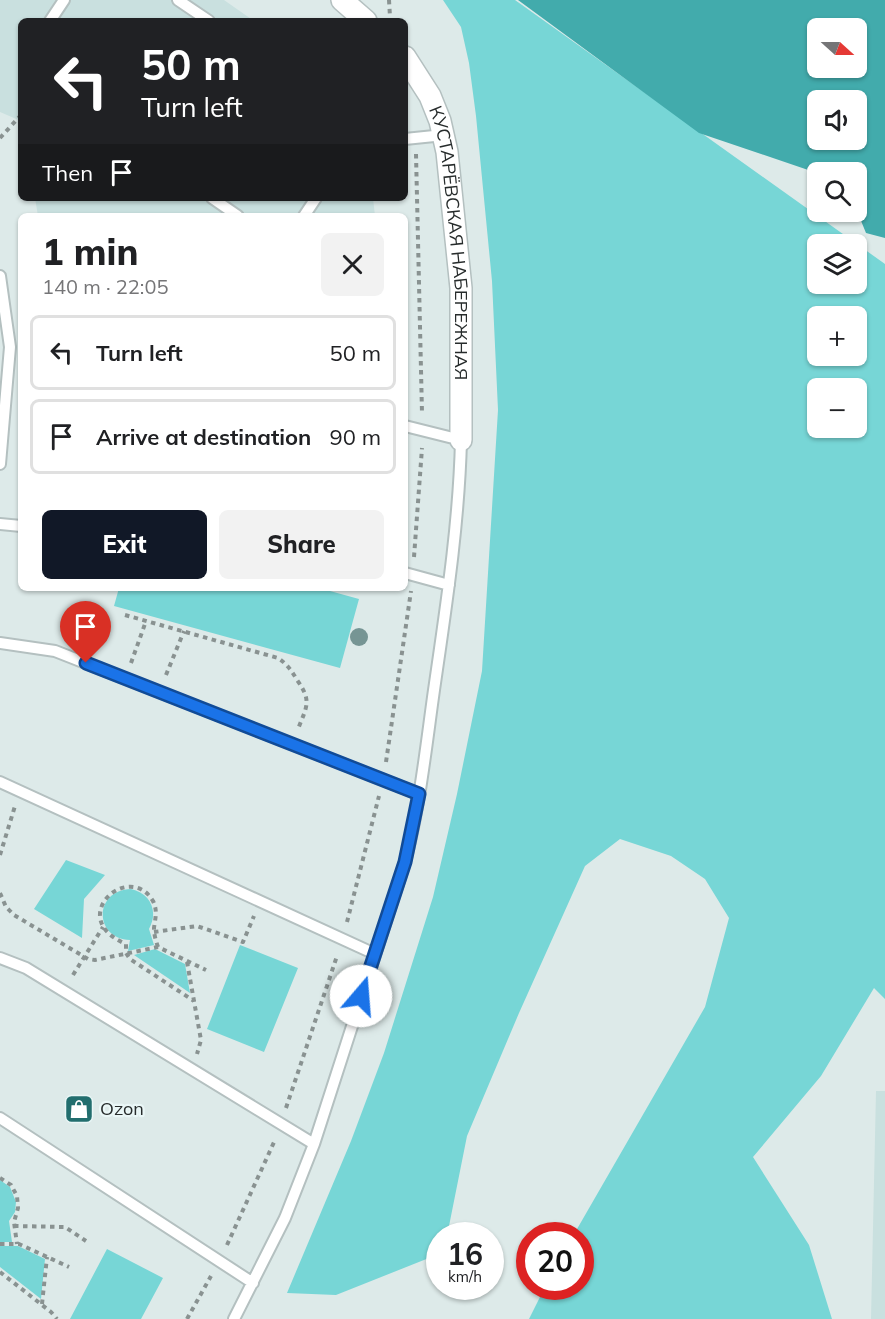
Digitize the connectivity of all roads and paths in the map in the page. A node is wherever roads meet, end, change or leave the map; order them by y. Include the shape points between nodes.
1 (64, 0) edge
2 (178, 0) edge
3 (342, 0) edge
4 (389, 0) edge
5 (52, 18) edge
6 (205, 18) edge
7 (363, 18) edge
8 (390, 18) edge
9 (408, 62) edge
10 (18, 118) edge
11 (444, 135) junction
12 (0, 138) edge
13 (410, 139) edge
14 (216, 201) edge
15 (234, 213) edge
16 (0, 276) edge
17 (2, 304) edge
18 (15, 357) edge
19 (408, 427) edge
20 (423, 430) junction
21 (461, 440) junction
22 (0, 464) edge
23 (0, 524) edge
24 (18, 526) edge
25 (409, 574) edge
26 (449, 585) junction
27 (407, 591) edge
28 (125, 615) dead end
29 (146, 621) junction
30 (183, 631) junction
31 (0, 643) edge
32 (126, 679) junction
33 (159, 692) junction
34 (292, 744) junction
35 (382, 780) junction
36 (0, 782) edge
37 (20, 791) junction
38 (419, 794) junction
39 (0, 855) edge
40 (0, 893) edge
41 (260, 901) junction
42 (102, 927) junction
43 (154, 932) junction
44 (342, 939) junction
45 (158, 947) junction
46 (126, 953) junction
47 (375, 954) junction
48 (84, 957) junction
49 (0, 958) edge
50 (187, 961) junction
51 (206, 970) dead end
52 (64, 991) junction
53 (194, 1001) junction
54 (189, 1068) junction
55 (0, 1118) edge
56 (280, 1124) junction
57 (314, 1144) junction
58 (0, 1178) edge
59 (14, 1226) junction
60 (86, 1241) dead end
61 (0, 1244) edge
62 (17, 1244) junction
63 (47, 1257) junction
64 (219, 1261) junction
65 (69, 1267) dead end
66 (0, 1272) edge
67 (253, 1283) junction
68 (42, 1304) junction
69 (57, 1319) edge
70 (187, 1319) edge
71 (234, 1319) edge

1 - 5 lane
2 - 6 lane
3 - 7 street
4 - 8 path
9 - 11 street, КУСТАРЁВСКАЯ НАБЕРЕЖНАЯ via 430,96
10 - 12 path
11 - 13 lane
11 - 21 street, КУСТАРЁВСКАЯ НАБЕРЕЖНАЯ via 461,288
13 - 20 path
14 - 15 lane
16 - 17 lane
17 - 18 lane
18 - 22 lane
19 - 20 lane
20 - 21 lane
20 - 25 path
21 - 26 lane via 458,518
23 - 24 lane
25 - 26 lane
26 - 38 lane
27 - 35 path
28 - 29 path
29 - 30 path
29 - 32 path
30 - 33 path
30 - 34 path via 273,656 287,665 307,697
31 - 32 lane via 55,651
32 - 33 lane
33 - 34 lane
34 - 35 lane
35 - 38 lane
35 - 44 path
36 - 37 lane
37 - 39 path
37 - 41 lane
38 - 47 lane via 407,854
40 - 48 path via 14,915
41 - 43 path via 243,942 197,926
41 - 44 lane
42 - 43 path via 100,913 104,900 114,890 128,887 142,891 152,900 156,914
42 - 46 path via 111,938 126,944
42 - 48 path
43 - 45 path
44 - 47 lane
44 - 56 path
45 - 46 path
45 - 50 path
46 - 48 path via 95,960
46 - 53 path
47 - 57 lane
48 - 52 path
49 - 52 lane via 26,968
50 - 51 path
50 - 53 path
52 - 54 lane
53 - 54 path via 201,1040
54 - 56 lane
55 - 64 lane
56 - 57 lane
56 - 64 path
57 - 67 lane via 285,1218
58 - 59 path via 11,1185 17,1196
59 - 60 path via 65,1227
59 - 62 path
61 - 62 path
62 - 63 path
63 - 65 path
63 - 68 path
64 - 67 lane
64 - 70 path
66 - 68 path
67 - 71 lane
68 - 69 path

